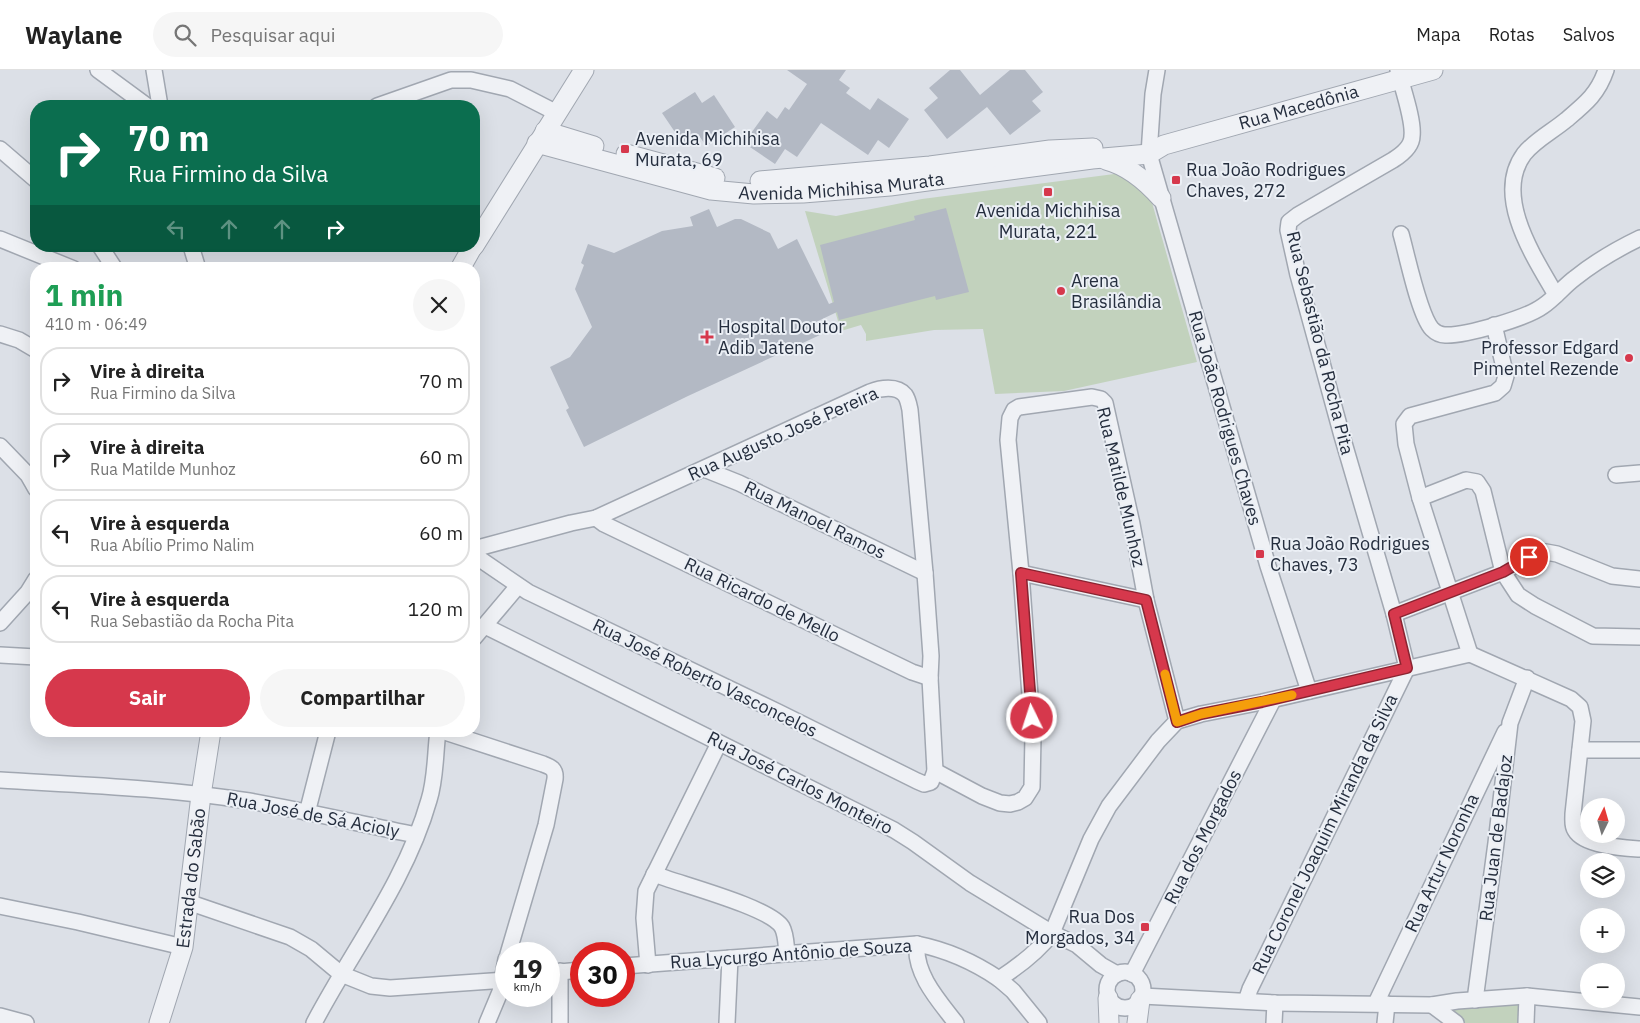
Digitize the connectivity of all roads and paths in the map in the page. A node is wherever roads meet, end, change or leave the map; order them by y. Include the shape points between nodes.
1 (98, 70) edge
2 (154, 70) edge
3 (593, 70) edge
4 (1157, 70) edge
5 (1432, 70) edge
6 (1606, 70) edge
7 (454, 75) edge
8 (1399, 75) edge
9 (580, 78) edge
10 (139, 100) edge
11 (159, 100) edge
12 (392, 100) edge
13 (560, 108) junction
14 (541, 137) junction
15 (584, 142) junction
16 (1154, 148) junction
17 (0, 149) edge
18 (1100, 159) junction
19 (30, 175) edge
20 (1161, 198) junction
21 (1401, 234) dead end
22 (480, 236) edge
23 (0, 238) edge
24 (1640, 238) edge
25 (30, 251) edge
26 (33, 252) edge
27 (57, 262) edge
28 (1556, 295) junction
29 (1494, 325) junction
30 (0, 334) edge
31 (30, 346) edge
32 (0, 446) edge
33 (704, 469) junction
34 (1640, 473) edge
35 (1616, 475) dead end
36 (30, 478) edge
37 (1420, 498) junction
38 (596, 518) junction
39 (480, 547) edge
40 (480, 558) edge
41 (1503, 572) junction
42 (925, 573) junction
43 (1021, 573) junction
44 (1640, 579) edge
45 (518, 586) junction
46 (30, 589) edge
47 (1449, 592) junction
48 (1146, 600) junction
49 (1394, 614) junction
50 (0, 624) edge
51 (485, 626) junction
52 (480, 631) edge
53 (1640, 637) edge
54 (0, 654) edge
55 (1470, 654) junction
56 (30, 657) edge
57 (1407, 668) junction
58 (930, 678) junction
59 (1527, 678) junction
60 (1308, 691) junction
61 (1272, 700) junction
62 (1177, 722) junction
63 (1510, 723) junction
64 (210, 737) edge
65 (326, 737) edge
66 (437, 737) edge
67 (460, 737) edge
68 (719, 743) junction
69 (1580, 750) junction
70 (1640, 750) edge
71 (935, 771) junction
72 (0, 780) edge
73 (201, 795) junction
74 (307, 813) junction
75 (416, 834) junction
76 (1640, 849) edge
77 (654, 874) junction
78 (188, 902) junction
79 (0, 906) edge
80 (1052, 933) junction
81 (512, 942) edge
82 (917, 944) junction
83 (183, 947) junction
84 (787, 954) junction
85 (730, 958) junction
86 (648, 965) junction
87 (635, 966) edge
88 (341, 974) junction
89 (999, 979) junction
90 (495, 981) edge
91 (1116, 983) junction
92 (1142, 994) junction
93 (1528, 996) junction
94 (1475, 1000) junction
95 (1246, 1001) junction
96 (1275, 1003) junction
97 (495, 1004) edge
98 (1382, 1004) junction
99 (1432, 1006) junction
100 (1640, 1006) edge
101 (558, 1007) edge
102 (0, 1016) edge
103 (26, 1023) edge
104 (159, 1023) edge
105 (314, 1023) edge
106 (487, 1023) edge
107 (560, 1023) edge
108 (727, 1023) edge
109 (956, 1023) edge
110 (1039, 1023) edge
111 (1109, 1023) edge
112 (1137, 1023) edge
113 (1274, 1023) edge
114 (1385, 1023) edge
115 (1456, 1023) edge
116 (1526, 1023) edge

1 - 10 street
2 - 11 street
3 - 9 street
4 - 16 street
5 - 8 street, Rua Macedônia
6 - 28 street via 1597,91 1587,102 1525,154 1513,184 1516,215
7 - 12 street
7 - 13 street via 510,89
8 - 16 street, Rua Macedônia
8 - 49 street, Rua Sebastião da Rocha Pita via 1413,136 1408,148 1402,155 1298,215 1289,222 1288,230 1337,417
9 - 13 street
13 - 14 street
13 - 15 street via 570,133
14 - 15 street, Avenida Michihisa Murata
14 - 18 street, Avenida Michihisa Murata via 711,190 754,194 890,186
14 - 22 street
15 - 16 street, Avenida Michihisa Murata via 709,177 768,182 1050,150
16 - 18 street, Avenida Michihisa Murata
16 - 20 street, Rua João Rodrigues Chaves
17 - 19 street
18 - 20 street via 1132,171
20 - 60 street, Rua João Rodrigues Chaves via 1268,566
21 - 29 street via 1422,312 1432,330 1443,335
23 - 25 street
24 - 28 street via 1600,260
26 - 27 street
28 - 29 street via 1529,314
29 - 37 street via 1506,376 1501,388 1410,416 1404,424
30 - 31 street
32 - 36 street
33 - 38 street, Rua Augusto José Pereira
33 - 42 street, Rua Manoel Ramos
33 - 42 street, Rua Augusto José Pereira via 870,392 886,388 899,391 905,395 910,410
34 - 35 street
37 - 41 street via 1466,480 1480,484
37 - 47 street
38 - 39 street, Rua Augusto José Pereira
38 - 58 street, Rua Ricardo de Mello
40 - 45 street, Rua José Roberto Vasconcelos
41 - 44 street via 1529,557 1546,552 1612,576
41 - 47 street
41 - 53 street via 1522,599 1593,636
42 - 58 street, Rua Augusto José Pereira
43 - 48 street
43 - 48 street, Rua Matilde Munhoz via 1008,440 1010,418 1019,407 1096,397 1103,400
43 - 71 street via 1033,736 1032,787 1018,802 1000,803
45 - 51 street
45 - 71 street, Rua José Roberto Vasconcelos via 917,781 930,783
46 - 50 street
47 - 49 street
47 - 55 street
48 - 62 street, Rua Matilde Munhoz
49 - 57 street, Rua Sebastião da Rocha Pita
51 - 52 street
51 - 68 street, Rua José Carlos Monteiro
54 - 56 street
55 - 57 street
55 - 59 street
57 - 60 street
57 - 95 street, Rua Coronel Joaquim Miranda da Silva
58 - 71 street, Rua Augusto José Pereira
59 - 63 street, Rua Juan de Badajoz
59 - 69 street via 1578,704 1583,721
60 - 61 street
61 - 62 street
61 - 91 street, Rua dos Morgados
62 - 80 street via 1158,741 1108,806
63 - 94 street, Rua Juan de Badajoz
63 - 98 street, Rua Artur Noronha
64 - 73 street, Estrada do Sabão
65 - 74 street
66 - 75 street via 430,798
67 - 81 street via 543,764 555,772 546,825
68 - 77 street
68 - 80 street, Rua José Carlos Monteiro via 894,830
69 - 70 street
69 - 76 street via 1572,814 1573,826 1579,836 1607,846
72 - 73 street, Rua José de Sá Acioly
73 - 74 street, Rua José de Sá Acioly
73 - 78 street, Estrada do Sabão
74 - 75 street, Rua José de Sá Acioly
75 - 88 street via 373,924
77 - 84 street via 746,906 776,921 782,928
77 - 86 street via 644,901
78 - 83 street, Estrada do Sabão
78 - 88 street via 290,937 311,949
79 - 83 street
80 - 89 street via 1032,955
80 - 91 street, Rua José Carlos Monteiro via 1077,945
82 - 84 street, Rua Lycurgo Antônio de Souza
82 - 89 street, Rua Lycurgo Antônio de Souza via 967,960
82 - 109 street via 916,956 929,985
83 - 104 street, Estrada do Sabão
84 - 85 street, Rua Lycurgo Antônio de Souza
85 - 86 street, Rua Lycurgo Antônio de Souza
85 - 108 street
86 - 87 street, Rua Lycurgo Antônio de Souza
88 - 90 street via 371,986 390,988
88 - 105 street
89 - 110 street, Rua Lycurgo Antônio de Souza
91 - 92 street via 1137,977
91 - 92 street via 1115,1006 1132,1007
91 - 111 street
92 - 95 street
92 - 112 street
93 - 94 street
93 - 100 street
93 - 116 street
94 - 99 street
95 - 96 street
96 - 98 street
96 - 113 street
97 - 106 street
98 - 99 street
98 - 114 street, Rua Artur Noronha
99 - 115 street
101 - 107 street
102 - 103 street

